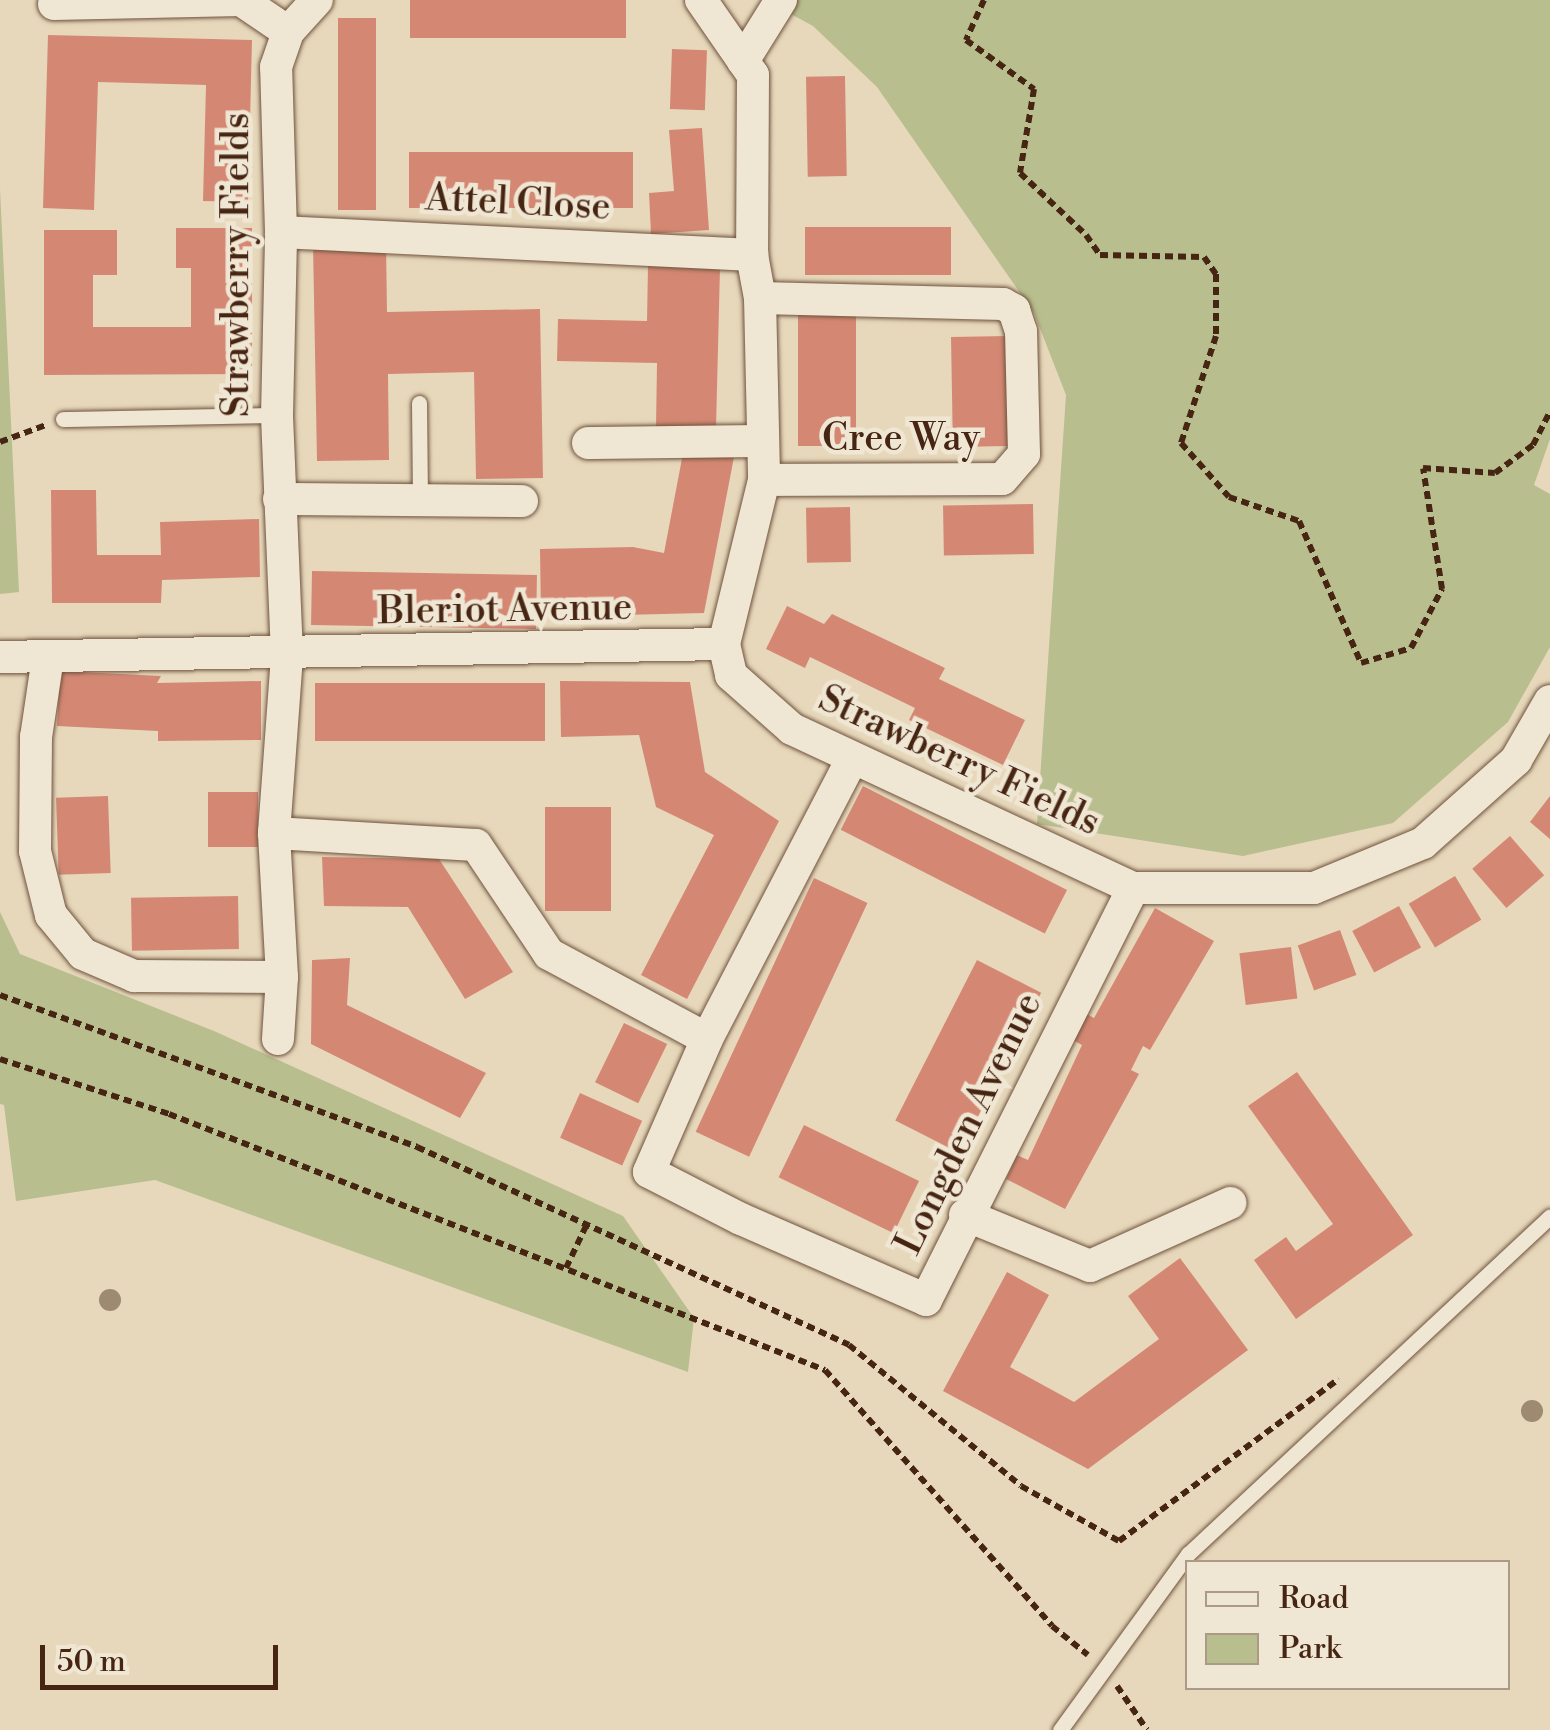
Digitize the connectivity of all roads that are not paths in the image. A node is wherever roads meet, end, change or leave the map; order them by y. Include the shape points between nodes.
1 (317, 0) edge
2 (701, 0) edge
3 (780, 0) edge
4 (54, 4) dead end
5 (288, 32) junction
6 (743, 61) junction
7 (281, 232) junction
8 (752, 255) junction
9 (760, 298) junction
10 (419, 403) dead end
11 (277, 416) junction
12 (63, 419) road end
13 (762, 441) junction
14 (588, 443) dead end
15 (764, 480) junction
16 (279, 499) junction
17 (420, 500) junction
18 (522, 501) dead end
19 (724, 644) junction
20 (286, 656) junction
21 (48, 657) junction
22 (0, 658) edge
23 (1550, 701) edge
24 (852, 759) junction
25 (274, 833) junction
26 (1132, 888) junction
27 (282, 977) junction
28 (706, 1038) junction
29 (278, 1039) dead end
30 (1230, 1204) dead end
31 (965, 1216) junction
32 (1550, 1217) edge
33 (1187, 1560) edge
34 (1185, 1562) edge
35 (1060, 1730) edge

1 - 5 street, Strawberry Fields
2 - 6 street
3 - 6 street
4 - 5 street via 241,0
5 - 7 street, Strawberry Fields via 276,67
6 - 8 street via 752,74
7 - 8 street, Attel Close
7 - 11 street, Strawberry Fields
8 - 9 street
9 - 13 street
9 - 15 street, Cree Way via 991,300 1014,310 1024,454 1002,479
10 - 17 lane
11 - 12 lane
11 - 16 street, Strawberry Fields
13 - 14 street
13 - 15 street
15 - 19 street
16 - 17 street
16 - 20 street, Strawberry Fields
17 - 18 street
19 - 20 street, Bleriot Avenue
19 - 24 street, Strawberry Fields via 731,675 792,730
20 - 21 street
20 - 25 street, Strawberry Fields
21 - 22 street
21 - 27 street via 36,737 35,851 51,915 83,954 134,976
23 - 26 street, Strawberry Fields via 1516,760 1422,843 1314,888
24 - 26 street, Strawberry Fields
24 - 28 street, Longden Avenue
25 - 27 street, Strawberry Fields
25 - 28 street via 476,845 549,954
26 - 31 street, Longden Avenue
27 - 29 street, Strawberry Fields
28 - 31 street, Longden Avenue via 649,1172 926,1300
30 - 31 street via 1090,1266
32 - 33 lane
34 - 35 lane

